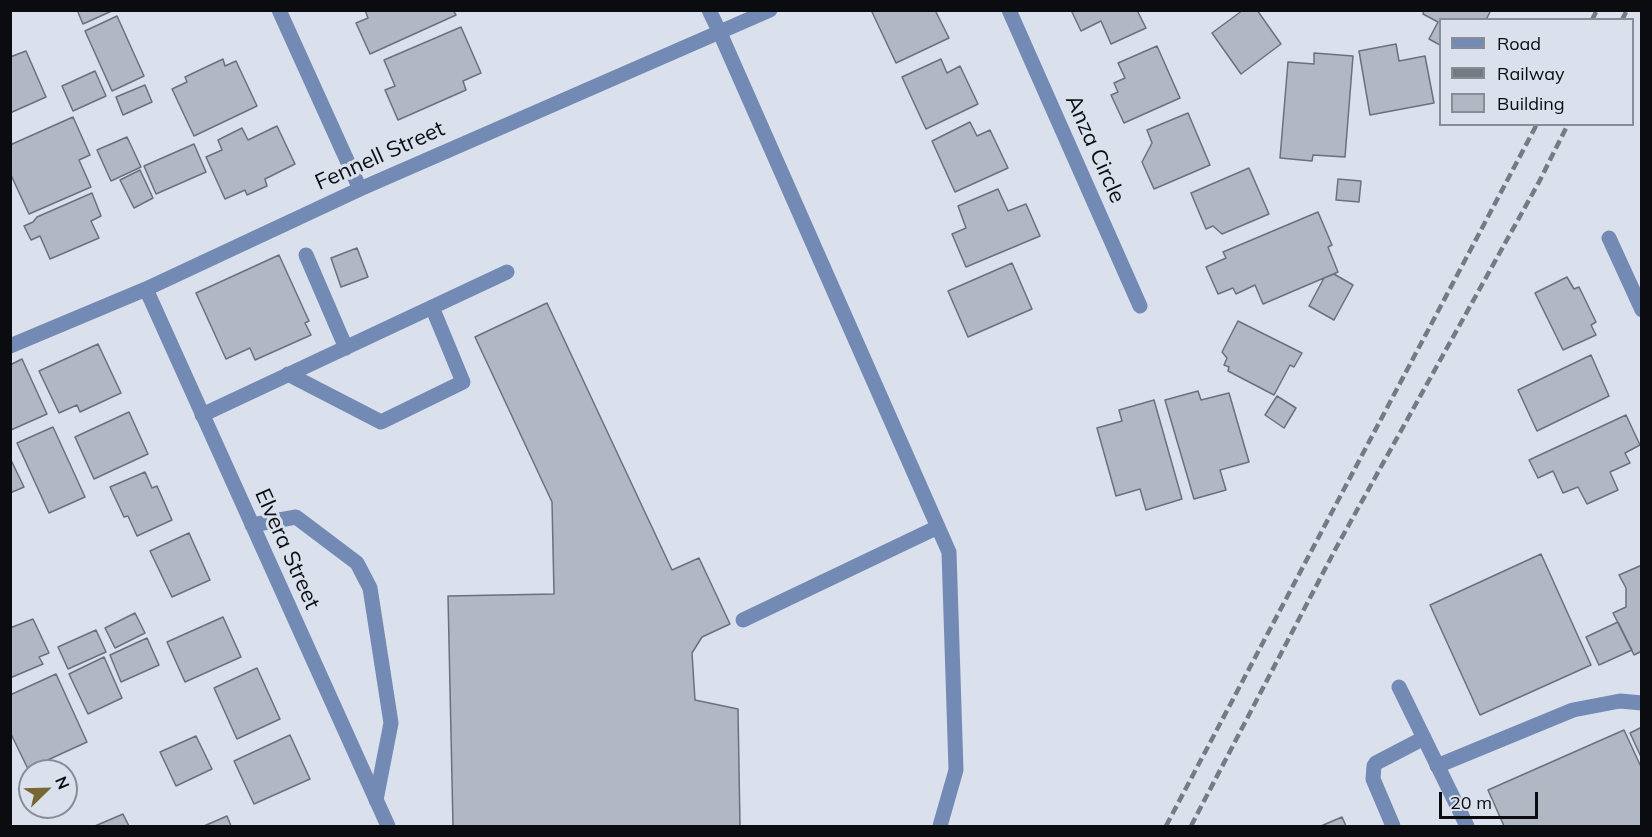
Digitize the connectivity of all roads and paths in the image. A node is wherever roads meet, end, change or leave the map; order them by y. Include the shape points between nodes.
1 (279, 10) edge
2 (710, 10) edge
3 (770, 10) edge
4 (1009, 10) edge
5 (720, 33) junction
6 (360, 189) junction
7 (1609, 238) dead end
8 (306, 255) dead end
9 (507, 272) dead end
10 (146, 289) junction
11 (1140, 306) dead end
12 (432, 307) junction
13 (1641, 310) edge
14 (11, 344) edge
15 (346, 348) junction
16 (288, 374) junction
17 (202, 415) junction
18 (252, 525) junction
19 (938, 527) junction
20 (743, 620) dead end
21 (1399, 687) dead end
22 (1641, 703) edge
23 (1424, 738) junction
24 (1437, 766) junction
25 (376, 801) junction
26 (388, 826) edge
27 (940, 826) edge
28 (1393, 826) edge
29 (1467, 826) edge

1 - 6 street
2 - 5 street
3 - 5 street, Fennell Street
4 - 11 street, Anza Circle
5 - 6 street, Fennell Street
5 - 19 street
6 - 10 street, Fennell Street
7 - 13 street
8 - 15 street
9 - 12 street
10 - 14 street, Fennell Street
10 - 17 street, Elvera Street
12 - 15 street
12 - 16 street via 463,382 381,422
15 - 16 street
16 - 17 street
17 - 18 street, Elvera Street
18 - 25 street, Elvera Street
18 - 25 street via 296,517 357,563 370,588 392,723
19 - 20 street
19 - 27 street via 949,552 956,770
21 - 23 street
22 - 24 street via 1620,701 1574,710
23 - 24 street
23 - 28 street via 1374,766 1373,779
24 - 29 street
25 - 26 street, Elvera Street

